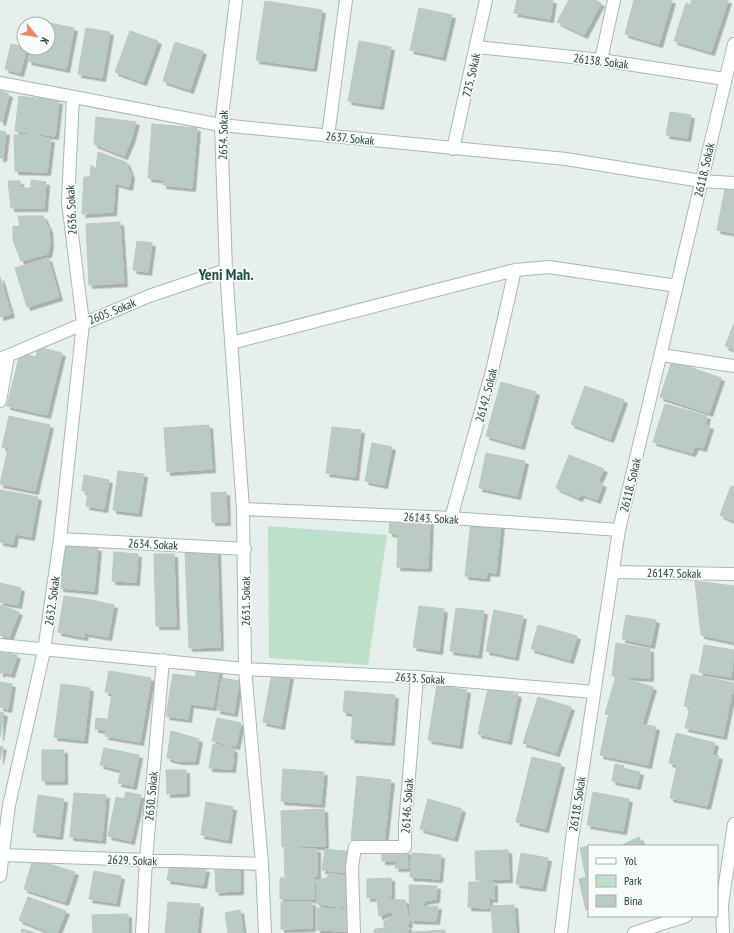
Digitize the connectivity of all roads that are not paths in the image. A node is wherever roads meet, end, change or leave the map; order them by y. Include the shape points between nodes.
1 (236, 0) edge
2 (346, 0) edge
3 (486, 0) edge
4 (614, 0) edge
5 (734, 44) edge
6 (477, 47) junction
7 (732, 56) edge
8 (601, 60) junction
9 (725, 79) junction
10 (0, 83) edge
11 (73, 97) junction
12 (221, 125) junction
13 (328, 136) junction
14 (453, 149) junction
15 (701, 181) junction
16 (734, 183) edge
17 (226, 270) junction
18 (515, 270) junction
19 (677, 286) junction
20 (83, 323) junction
21 (231, 343) junction
22 (662, 355) junction
23 (4, 357) edge
24 (734, 366) edge
25 (0, 400) edge
26 (244, 510) junction
27 (451, 518) junction
28 (619, 530) junction
29 (60, 539) junction
30 (245, 548) junction
31 (613, 572) junction
32 (734, 574) edge
33 (0, 645) edge
34 (44, 651) junction
35 (163, 660) junction
36 (245, 669) junction
37 (416, 677) junction
38 (594, 692) junction
39 (5, 804) edge
40 (734, 824) edge
41 (2, 855) junction
42 (146, 860) junction
43 (262, 864) junction
44 (0, 876) edge
45 (724, 903) edge
46 (683, 917) edge
47 (142, 933) edge
48 (265, 933) edge
49 (354, 933) edge
50 (561, 933) edge
51 (634, 933) edge
52 (723, 933) edge

1 - 12 street, 2654. Sokak
2 - 13 street
3 - 6 street, 725. Sokak
4 - 8 street
5 - 7 street, 26118. Sokak
6 - 8 street, 26138. Sokak
6 - 14 street, 725. Sokak
7 - 9 street, 26118. Sokak
8 - 9 street, 26138. Sokak
9 - 15 street, 26118. Sokak
10 - 11 street, 2637. Sokak
11 - 12 street, 2637. Sokak
11 - 20 street, 2636. Sokak via 68,202
12 - 13 street, 2637. Sokak
12 - 17 street, 2654. Sokak
13 - 14 street, 2637. Sokak
14 - 15 street, 2637. Sokak via 566,159
15 - 16 street, 2637. Sokak
15 - 19 street, 26118. Sokak
17 - 20 street, 2605. Sokak via 149,296
17 - 21 street, 2631. Sokak
18 - 19 street via 549,267
18 - 21 street
18 - 27 street, 26142. Sokak via 492,371
19 - 22 street, 26118. Sokak
20 - 23 street, 2605. Sokak
20 - 29 street, 2632. Sokak
21 - 26 street, 2631. Sokak
22 - 24 street
22 - 28 street, 26118. Sokak
23 - 25 street
26 - 27 street, 26143. Sokak
26 - 30 street, 2631. Sokak
27 - 28 street, 26143. Sokak
28 - 31 street, 26118. Sokak
29 - 30 street, 2634. Sokak
29 - 34 street, 2632. Sokak
30 - 36 street, 2631. Sokak
31 - 32 street, 26147. Sokak
31 - 38 street, 26118. Sokak
33 - 34 street, 2633. Sokak
34 - 35 street, 2633. Sokak
34 - 39 street, 2632. Sokak
35 - 36 street, 2633. Sokak
35 - 42 street, 2630. Sokak
36 - 37 street, 2633. Sokak
36 - 43 street, 2631. Sokak
37 - 38 street, 2633. Sokak
37 - 49 street, 26146. Sokak via 405,848 355,847 352,867
38 - 50 street, 26118. Sokak
39 - 41 street, 2632. Sokak
40 - 45 street
41 - 42 street, 2629. Sokak
41 - 44 street, 2632. Sokak
42 - 43 street, 2629. Sokak
42 - 47 street, 2630. Sokak
43 - 48 street, 2631. Sokak
45 - 52 street
46 - 51 street

